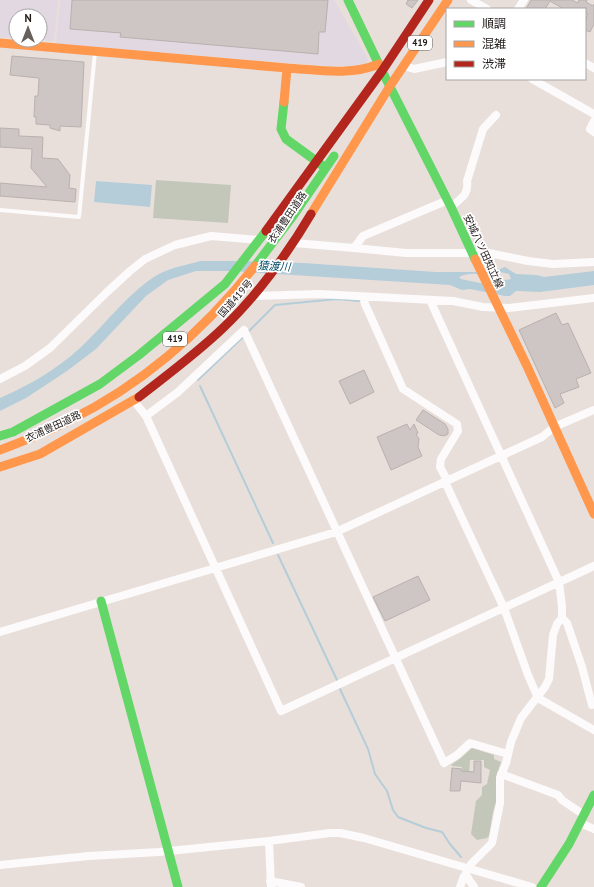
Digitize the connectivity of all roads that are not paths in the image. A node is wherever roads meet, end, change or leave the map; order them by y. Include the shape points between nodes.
1 (429, 0) edge
2 (436, 0) edge
3 (443, 0) edge
4 (448, 0) edge
5 (471, 0) edge
6 (351, 2) edge
7 (485, 8) edge
8 (0, 43) edge
9 (95, 52) junction
10 (446, 62) edge
11 (404, 66) junction
12 (380, 67) junction
13 (287, 68) junction
14 (534, 80) edge
15 (390, 86) junction
16 (594, 114) edge
17 (496, 115) dead end
18 (594, 121) edge
19 (352, 128) dead end
20 (594, 132) edge
21 (340, 146) dead end
22 (316, 160) junction
23 (334, 175) junction
24 (312, 188) junction
25 (450, 203) junction
26 (0, 210) edge
27 (259, 240) junction
28 (294, 243) junction
29 (354, 248) junction
30 (473, 255) junction
31 (594, 262) edge
32 (252, 296) junction
33 (364, 297) junction
34 (594, 298) edge
35 (430, 300) junction
36 (499, 308) junction
37 (0, 379) edge
38 (134, 401) junction
39 (594, 410) edge
40 (146, 416) junction
41 (554, 427) junction
42 (0, 436) edge
43 (0, 443) edge
44 (0, 450) edge
45 (501, 456) junction
46 (0, 460) edge
47 (0, 467) edge
48 (446, 481) junction
49 (591, 501) edge
50 (594, 514) edge
51 (336, 532) junction
52 (594, 566) edge
53 (216, 568) junction
54 (559, 582) junction
55 (101, 601) junction
56 (504, 608) junction
57 (562, 618) junction
58 (0, 632) edge
59 (395, 658) junction
60 (538, 698) junction
61 (592, 705) dead end
62 (594, 730) edge
63 (508, 754) junction
64 (501, 774) junction
65 (594, 795) edge
66 (582, 819) junction
67 (594, 829) edge
68 (269, 841) junction
69 (168, 851) junction
70 (0, 866) edge
71 (468, 871) junction
72 (271, 884) edge
73 (178, 887) edge
74 (301, 887) edge
75 (460, 887) edge
76 (474, 887) edge
77 (532, 887) edge
78 (541, 887) edge

1 - 12 main road, 国道419号 / 419
2 - 19 main road, 419
3 - 46 main road, 衣浦豊田道路 / 419 via 286,240 239,296 192,345 150,381 88,422 24,452
4 - 11 main road, 国道419号 / 419
5 - 7 street
6 - 12 main road, 安城八ツ田知立線
8 - 9 main road
9 - 13 main road
9 - 26 lane via 79,217
10 - 11 street via 414,69
11 - 15 main road, 国道419号 / 419
12 - 13 main road via 351,71
12 - 15 main road, 安城八ツ田知立線
12 - 22 main road, 国道419号 / 419
13 - 22 main road via 281,129 286,139
14 - 16 street
15 - 23 main road, 国道419号 / 419
15 - 25 main road, 安城八ツ田知立線
17 - 25 street via 483,130 467,181 466,194
18 - 20 street via 590,129
21 - 24 main road, 衣浦豊田道路 / 419
22 - 23 main road
22 - 27 main road, 国道419号 / 419
23 - 28 main road, 国道419号 / 419
24 - 43 main road, 衣浦豊田道路 / 419 via 237,278 204,314 178,337 123,378 31,430
24 - 44 main road, 衣浦豊田道路 / 419 via 250,274 195,332 152,369 90,411
25 - 29 street via 363,236
25 - 30 main road, 安城八ツ田知立線
27 - 37 street via 211,236 175,245 146,259 106,293 50,348 25,366
27 - 42 main road, 国道419号 / 419 via 225,284 140,355 100,384 13,432
28 - 29 street
28 - 32 main road, 国道419号 / 419
29 - 30 street
30 - 31 street via 489,253 553,264
30 - 36 main road, 安城八ツ田知立線
32 - 33 street via 320,294
32 - 38 main road, 国道419号 / 419 via 224,327
33 - 35 street
33 - 48 street via 403,389 457,424 458,431 441,460 440,467
34 - 36 street
35 - 36 street
35 - 45 street
36 - 41 main road, 安城八ツ田知立線
38 - 40 street
38 - 47 main road, 国道419号 / 419 via 40,454
39 - 41 street
40 - 51 street via 178,392 244,330
40 - 53 street
41 - 45 street via 542,437
41 - 49 main road, 安城八ツ田知立線
45 - 48 street
45 - 54 street
48 - 51 street
48 - 56 street
49 - 50 main road, 安城八ツ田知立線
51 - 53 street
51 - 59 street
52 - 54 street
53 - 55 street
53 - 59 street via 281,711
54 - 56 street
54 - 57 street
55 - 58 street
55 - 69 main road
56 - 59 street
56 - 60 street
57 - 60 street via 554,635 549,679
57 - 61 street via 567,624 582,667
59 - 63 street via 444,763 458,755 470,743
60 - 62 street
60 - 63 street via 521,718
63 - 64 street
64 - 66 street via 558,796
64 - 71 street via 500,803 492,843
65 - 66 main road
66 - 67 street
66 - 78 main road
68 - 69 street
68 - 71 street via 340,833 364,838
68 - 72 street
69 - 70 street via 89,856
69 - 73 main road
71 - 75 street
71 - 76 street
71 - 77 street
72 - 74 street

